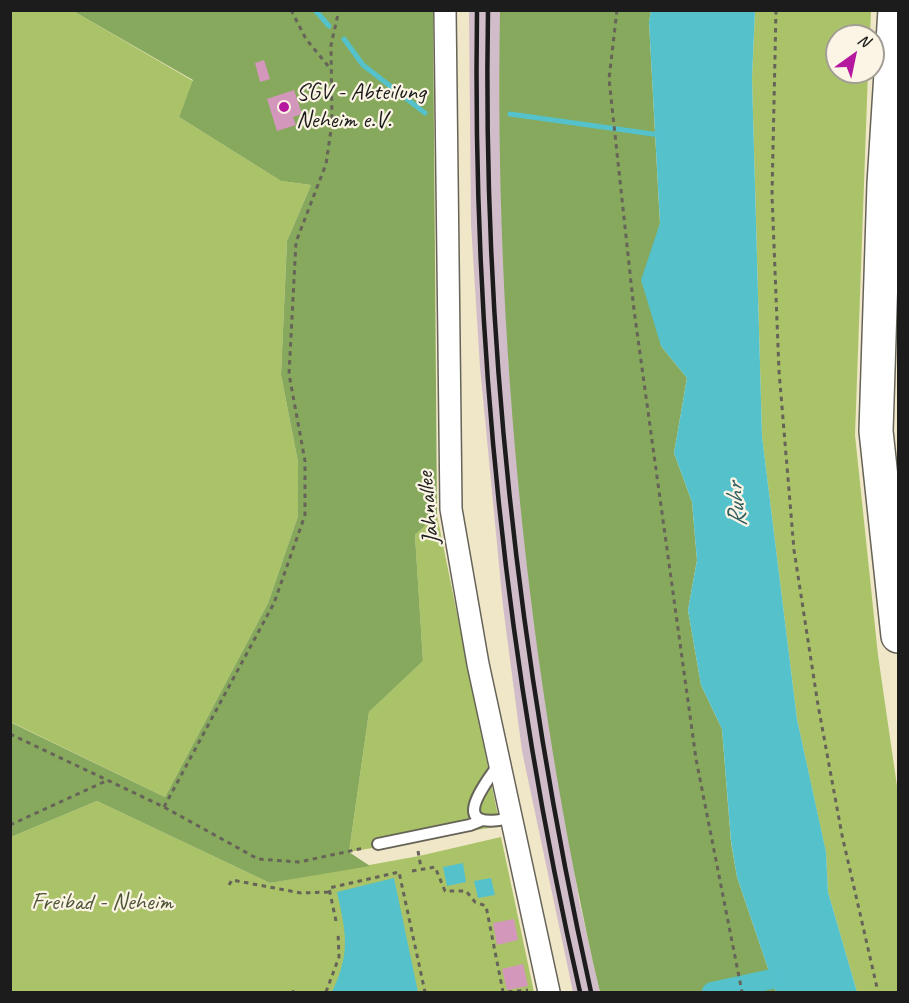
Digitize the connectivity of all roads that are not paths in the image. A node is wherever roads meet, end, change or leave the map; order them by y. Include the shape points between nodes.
1 (445, 10) edge
2 (895, 10) edge
3 (898, 636) edge
4 (499, 763) junction
5 (510, 818) junction
6 (480, 821) junction
7 (378, 844) road end
8 (549, 993) edge

1 - 4 street, Jahnallee via 451,509
2 - 3 highway via 884,184 876,431
4 - 5 street, Jahnallee
4 - 6 lane via 474,803 474,814
5 - 6 lane
5 - 8 street, Jahnallee
6 - 7 lane

